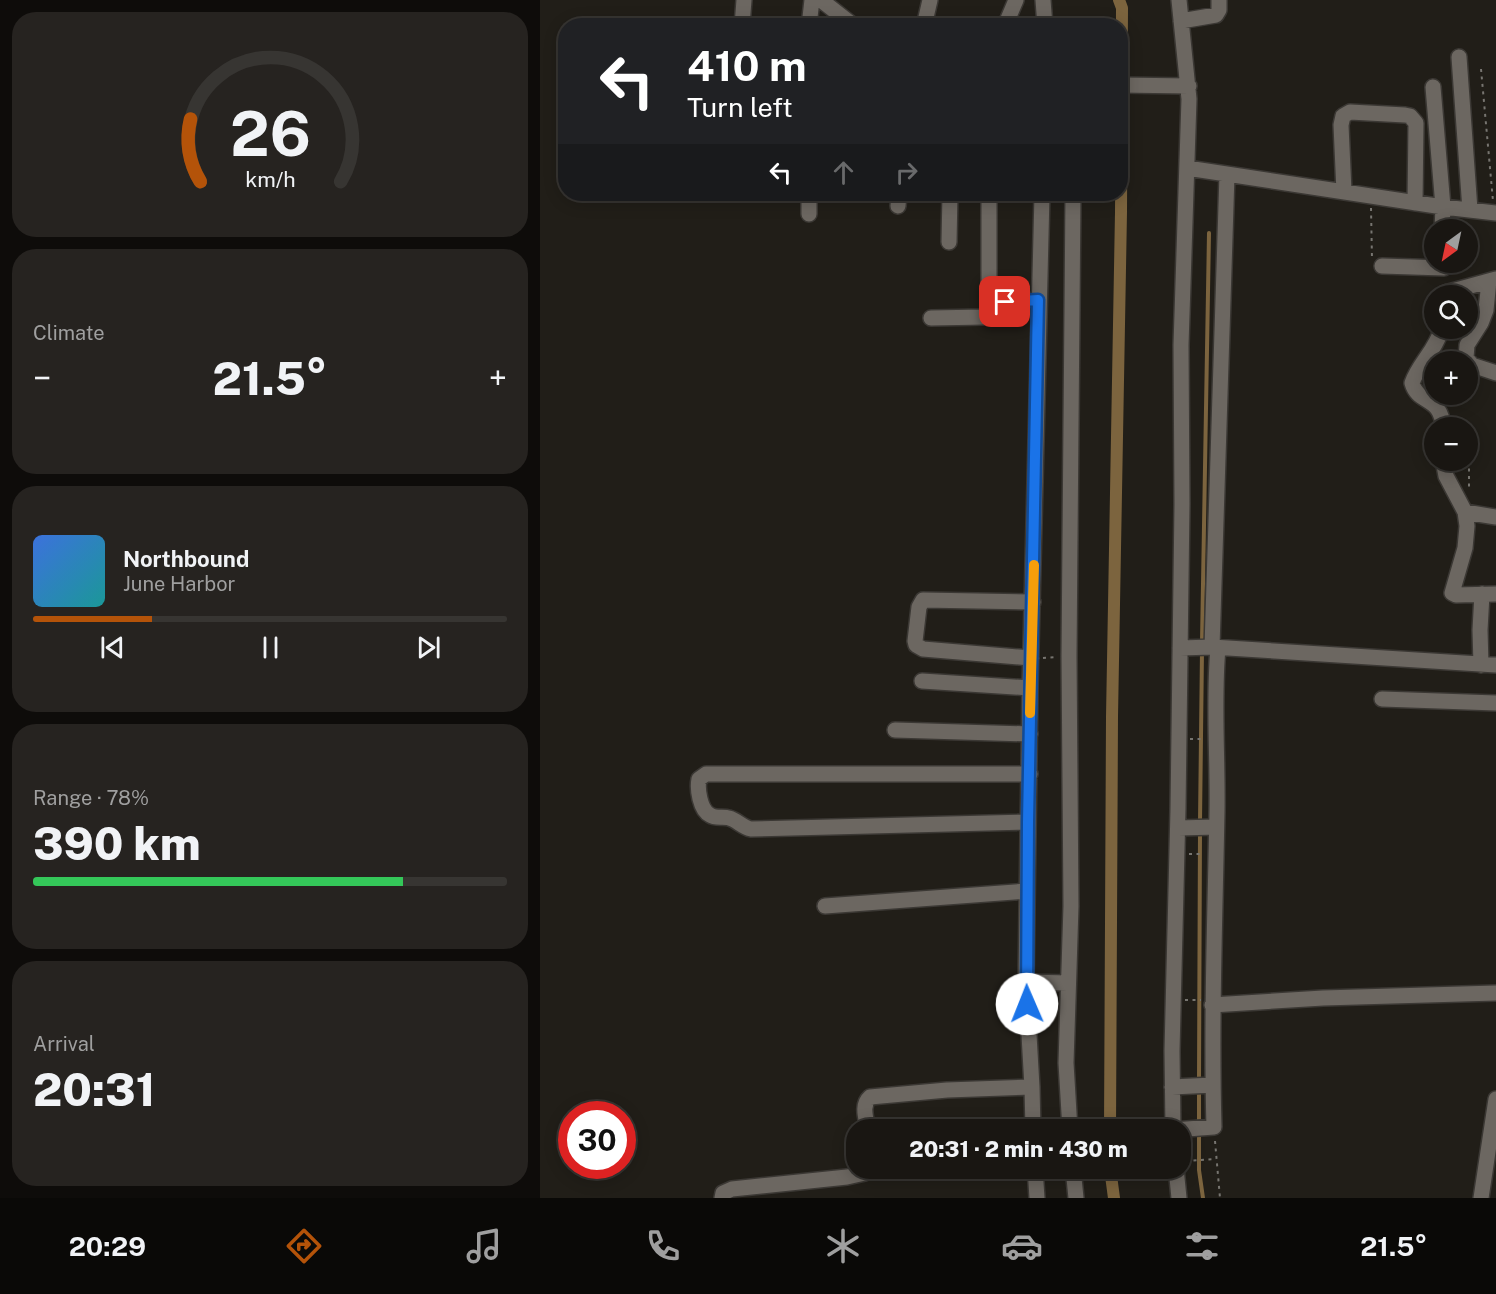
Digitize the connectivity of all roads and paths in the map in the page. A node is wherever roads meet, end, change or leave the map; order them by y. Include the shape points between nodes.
1 (744, 0) edge
2 (813, 0) edge
3 (821, 0) edge
4 (930, 0) edge
5 (1016, 0) edge
6 (1043, 0) edge
7 (1179, 0) edge
8 (1220, 0) edge
9 (743, 18) edge
10 (810, 18) edge
11 (844, 18) edge
12 (926, 18) edge
13 (1008, 18) edge
14 (1044, 18) edge
15 (1181, 21) junction
16 (1459, 57) dead end
17 (1481, 69) dead end
18 (1128, 85) edge
19 (1189, 86) junction
20 (1433, 87) dead end
21 (1187, 168) junction
22 (1227, 174) junction
23 (1344, 192) junction
24 (1371, 196) junction
25 (809, 201) edge
26 (950, 201) edge
27 (989, 201) edge
28 (1042, 201) edge
29 (1073, 201) edge
30 (1415, 203) junction
31 (1443, 207) junction
32 (1470, 210) junction
33 (1495, 213) edge
34 (809, 214) dead end
35 (1442, 219) edge
36 (949, 243) dead end
37 (1424, 265) edge
38 (1382, 266) joint
39 (1493, 280) edge
40 (1476, 285) edge
41 (1038, 300) junction
42 (989, 303) junction
43 (931, 318) dead end
44 (1478, 318) edge
45 (1438, 339) edge
46 (1469, 339) edge
47 (1496, 373) edge
48 (1442, 417) edge
49 (1445, 471) edge
50 (1469, 471) edge
51 (1469, 492) dead end
52 (1465, 512) junction
53 (1496, 517) edge
54 (1489, 594) edge
55 (1033, 602) junction
56 (1215, 647) junction
57 (1180, 648) junction
58 (1056, 657) dead end
59 (1034, 658) junction
60 (1488, 665) edge
61 (922, 681) dead end
62 (1030, 688) junction
63 (1382, 699) dead end
64 (1496, 702) edge
65 (895, 730) dead end
66 (1030, 734) junction
67 (1029, 774) junction
68 (1028, 822) junction
69 (1213, 827) junction
70 (1185, 828) junction
71 (1189, 854) dead end
72 (1207, 854) dead end
73 (1027, 891) junction
74 (825, 906) dead end
75 (1026, 982) junction
76 (1068, 983) junction
77 (1496, 993) edge
78 (1212, 1005) junction
79 (1213, 1085) junction
80 (1032, 1087) junction
81 (1172, 1087) junction
82 (1496, 1099) edge
83 (867, 1119) edge
84 (1033, 1119) edge
85 (1069, 1119) edge
86 (1173, 1119) edge
87 (1214, 1127) junction
88 (1191, 1129) edge
89 (1216, 1159) junction
90 (1195, 1161) dead end
91 (846, 1177) edge
92 (1036, 1179) edge
93 (1074, 1179) edge
94 (1177, 1179) edge
95 (722, 1198) edge
96 (1037, 1198) edge
97 (1076, 1198) edge
98 (1179, 1198) edge
99 (1220, 1198) edge
100 (1481, 1198) edge

1 - 9 street
2 - 10 street
3 - 11 street
4 - 12 street
5 - 13 street
6 - 14 street
7 - 15 street
8 - 15 street via 1216,15
15 - 19 street
16 - 32 street
17 - 33 path
18 - 19 street
19 - 21 street
20 - 31 street
21 - 22 street
21 - 57 street via 1181,345
22 - 23 street
22 - 56 street
23 - 24 street
23 - 30 street via 1344,116 1350,112 1405,115 1416,123
24 - 30 street
24 - 38 path via 1371,258
25 - 34 street
26 - 36 street
27 - 42 street
28 - 41 street
29 - 76 street
30 - 31 street
31 - 32 street
31 - 35 street
32 - 33 street
37 - 38 street
39 - 40 street
39 - 44 street via 1486,310
41 - 42 street
41 - 55 street
42 - 43 street via 989,313 984,317
45 - 48 street via 1412,383 1414,390 1436,406
46 - 47 street via 1466,358 1472,365
49 - 52 street
50 - 51 path
52 - 53 street
52 - 54 street via 1465,548 1452,591 1456,595
54 - 60 street
55 - 59 street
55 - 59 street via 922,600 915,641 923,649
56 - 57 street
56 - 60 street
56 - 69 street via 1218,759
57 - 70 street
58 - 59 path
59 - 62 street
61 - 62 street
62 - 66 street
63 - 64 street
65 - 66 street
66 - 67 street
67 - 68 street
67 - 68 street via 706,774 698,785 700,801 710,816 730,818 751,829
68 - 73 street
69 - 70 street
69 - 78 street
70 - 81 street
71 - 72 path
73 - 74 street
73 - 75 street
75 - 76 street
75 - 80 street
76 - 85 street
77 - 78 street
78 - 79 street
79 - 81 street
79 - 87 street
80 - 83 street via 870,1096 865,1106
80 - 84 street
81 - 86 street
82 - 100 street
87 - 88 street
87 - 89 path
89 - 90 path
89 - 99 path
91 - 95 street via 732,1189 723,1193
92 - 96 street
93 - 97 street
94 - 98 street

